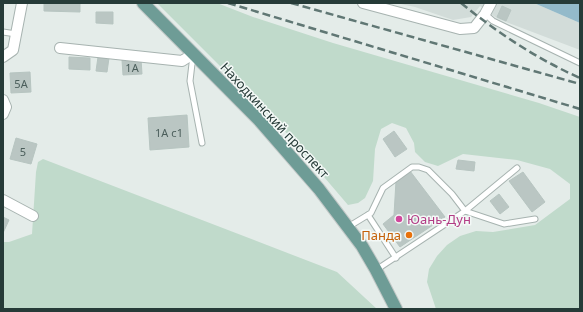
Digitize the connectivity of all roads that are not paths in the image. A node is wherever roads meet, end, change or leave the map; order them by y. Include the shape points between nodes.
1 (22, 3) edge
2 (143, 3) edge
3 (363, 3) edge
4 (491, 3) edge
5 (485, 14) junction
6 (3, 32) edge
7 (16, 34) junction
8 (60, 48) dead end
9 (193, 54) junction
10 (3, 57) edge
11 (580, 62) edge
12 (3, 100) edge
13 (3, 114) edge
14 (202, 143) dead end
15 (517, 168) dead end
16 (3, 200) edge
17 (465, 211) junction
18 (368, 215) junction
19 (34, 216) dead end
20 (535, 219) dead end
21 (348, 228) junction
22 (396, 258) junction
23 (376, 270) junction
24 (396, 309) edge

1 - 7 street
2 - 9 main road, Находкинский проспект
3 - 5 street via 460,28 474,28
4 - 5 street
5 - 11 lane via 493,21
6 - 7 lane
7 - 10 street via 13,50
8 - 9 street via 182,62
9 - 14 lane via 190,81
9 - 21 main road, Находкинский проспект via 290,154
12 - 13 street via 6,107
15 - 17 lane
16 - 19 street
17 - 18 lane via 428,170 412,167 383,188
17 - 20 lane via 504,224
17 - 22 lane
18 - 21 lane
18 - 22 lane
21 - 23 main road, Находкинский проспект
22 - 23 lane
23 - 24 main road, Находкинский проспект

